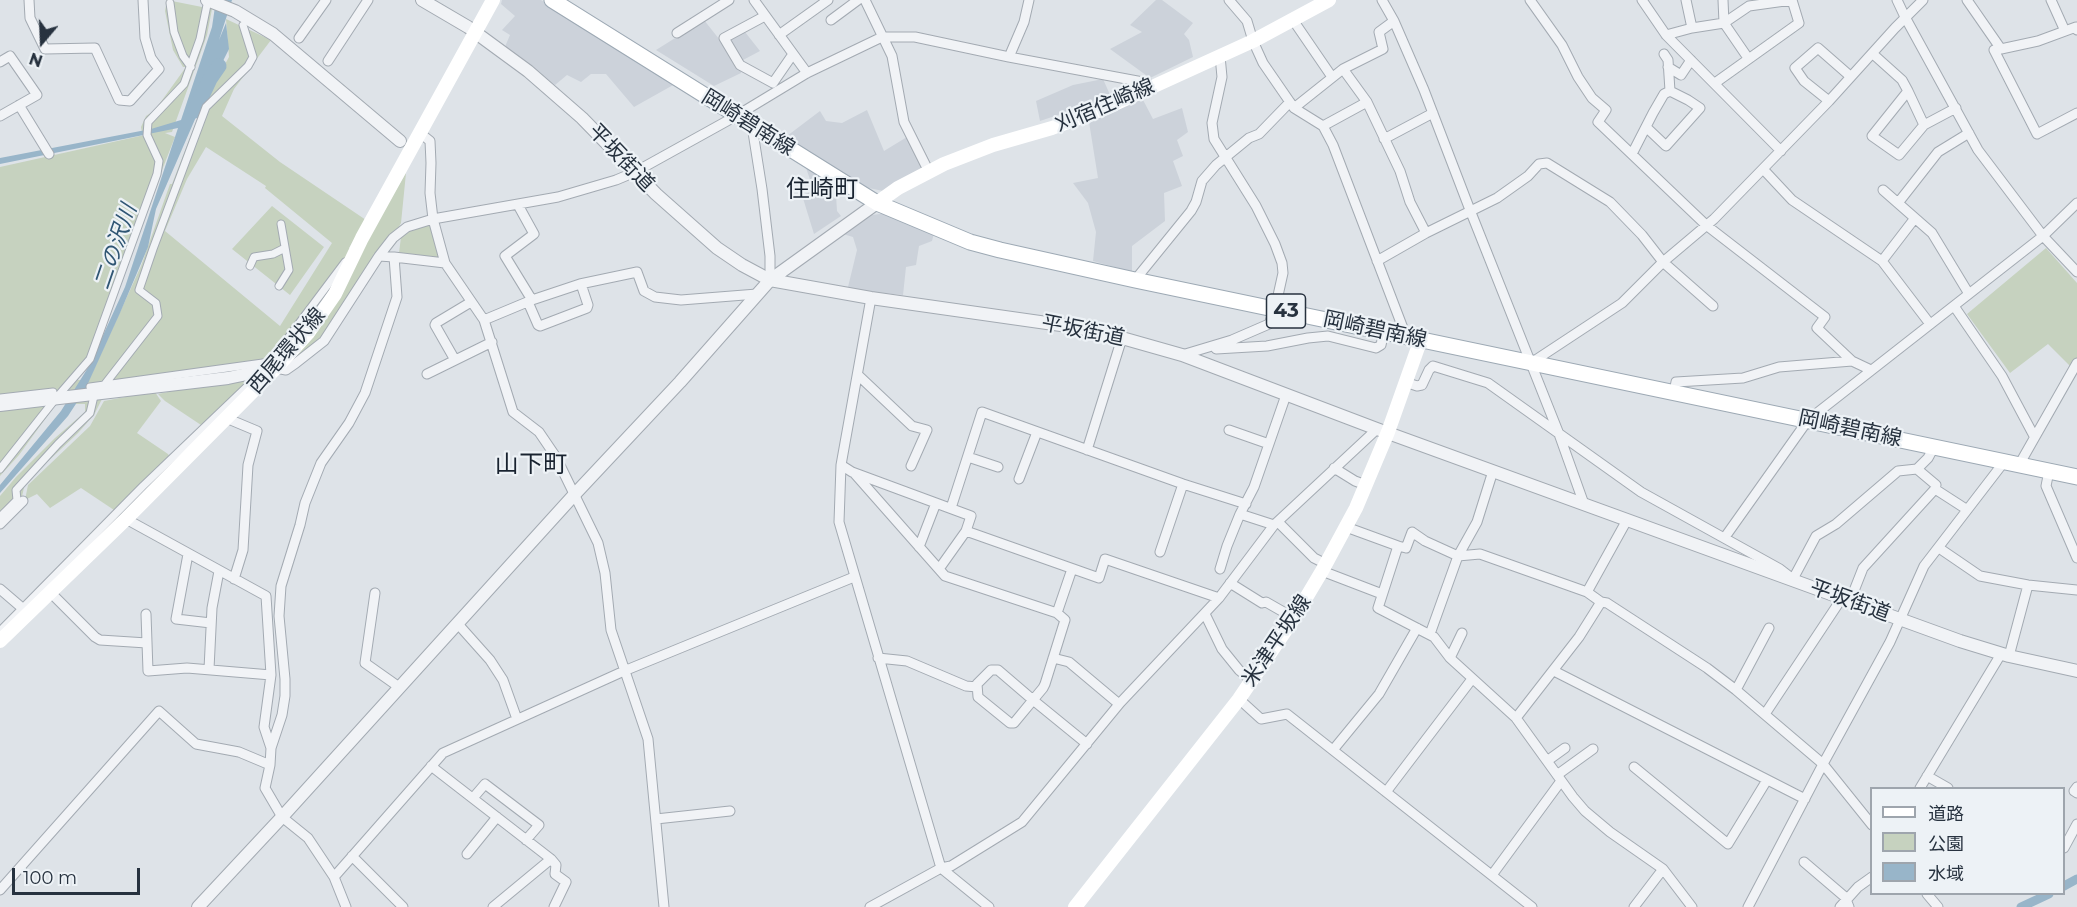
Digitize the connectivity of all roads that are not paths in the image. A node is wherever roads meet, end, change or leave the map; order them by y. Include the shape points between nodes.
1 (29, 0) edge
2 (143, 0) edge
3 (208, 0) edge
4 (326, 0) edge
5 (368, 0) edge
6 (422, 0) edge
7 (493, 0) edge
8 (552, 0) edge
9 (729, 0) edge
10 (754, 0) edge
11 (828, 0) edge
12 (858, 0) edge
13 (865, 0) edge
14 (1029, 0) edge
15 (1229, 0) edge
16 (1329, 0) edge
17 (1382, 0) edge
18 (1530, 0) edge
19 (1642, 0) edge
20 (1686, 0) edge
21 (1723, 0) edge
22 (1898, 0) edge
23 (1923, 0) edge
24 (1967, 0) edge
25 (2051, 0) edge
26 (170, 3) dead end
27 (765, 16) junction
28 (1905, 17) junction
29 (831, 20) dead end
30 (1293, 20) junction
31 (1394, 21) junction
32 (1724, 24) junction
33 (243, 25) dead end
34 (1692, 28) junction
35 (2077, 28) edge
36 (2066, 31) junction
37 (475, 32) junction
38 (677, 33) dead end
39 (779, 35) junction
40 (1666, 35) junction
41 (882, 37) junction
42 (299, 38) dead end
43 (1253, 41) junction
44 (1994, 50) junction
45 (793, 54) junction
46 (1664, 54) dead end
47 (1873, 54) junction
48 (1220, 56) junction
49 (1009, 57) junction
50 (1748, 58) junction
51 (1691, 60) junction
52 (328, 61) dead end
53 (0, 62) edge
54 (191, 66) junction
55 (1668, 67) junction
56 (1343, 69) junction
57 (807, 74) junction
58 (1850, 76) junction
59 (1332, 77) junction
60 (773, 83) junction
61 (1715, 83) junction
62 (1151, 87) junction
63 (1908, 91) junction
64 (1670, 92) junction
65 (772, 94) junction
66 (1829, 100) junction
67 (1367, 102) junction
68 (19, 105) junction
69 (1292, 105) junction
70 (1956, 108) junction
71 (1433, 113) junction
72 (2077, 113) edge
73 (0, 116) edge
74 (736, 116) junction
75 (1924, 125) junction
76 (752, 126) junction
77 (1323, 126) junction
78 (1647, 127) junction
79 (420, 133) junction
80 (1969, 134) junction
81 (1384, 139) junction
82 (405, 145) junction
83 (1781, 151) junction
84 (49, 154) dead end
85 (1632, 154) junction
86 (1226, 156) junction
87 (1763, 169) junction
88 (634, 172) junction
89 (929, 172) junction
90 (1883, 190) dead end
91 (877, 203) junction
92 (1898, 203) junction
93 (2077, 203) edge
94 (518, 205) junction
95 (1470, 210) junction
96 (1915, 218) junction
97 (434, 219) junction
98 (281, 224) dead end
99 (1706, 225) junction
100 (1426, 232) junction
101 (2043, 236) junction
102 (285, 248) junction
103 (379, 256) junction
104 (394, 257) junction
105 (346, 260) dead end
106 (1377, 261) junction
107 (1882, 261) junction
108 (1663, 262) junction
109 (445, 263) junction
110 (250, 266) dead end
111 (2077, 272) edge
112 (770, 280) junction
113 (1135, 280) junction
114 (581, 284) junction
115 (279, 286) dead end
116 (757, 294) junction
117 (1969, 294) junction
118 (871, 298) junction
119 (530, 301) junction
120 (471, 302) junction
121 (1713, 306) dead end
122 (1954, 306) junction
123 (1275, 309) junction
124 (484, 320) junction
125 (1930, 324) junction
126 (1384, 331) junction
127 (1122, 338) junction
128 (1413, 338) junction
129 (492, 342) junction
130 (1196, 350) junction
131 (1182, 355) junction
132 (455, 360) junction
133 (1852, 361) junction
134 (1532, 363) junction
135 (2077, 363) edge
136 (276, 368) junction
137 (1871, 370) junction
138 (428, 374) dead end
139 (858, 375) junction
140 (1406, 382) junction
141 (99, 391) junction
142 (1674, 392) junction
143 (1286, 395) junction
144 (56, 397) junction
145 (0, 398) edge
146 (40, 403) dead end
147 (0, 407) edge
148 (226, 418) junction
149 (1808, 420) junction
150 (1229, 430) dead end
151 (1382, 431) junction
152 (1037, 432) junction
153 (1559, 434) junction
154 (2034, 436) junction
155 (1269, 444) junction
156 (1934, 447) junction
157 (1087, 450) junction
158 (968, 457) junction
159 (2011, 464) junction
160 (841, 465) junction
161 (911, 465) dead end
162 (998, 467) dead end
163 (1334, 468) junction
164 (0, 469) edge
165 (1917, 469) junction
166 (1493, 471) junction
167 (2049, 471) junction
168 (852, 472) junction
169 (2077, 477) edge
170 (1019, 478) dead end
171 (1183, 484) junction
172 (1366, 485) junction
173 (1935, 489) junction
174 (574, 495) junction
175 (23, 501) dead end
176 (936, 503) junction
177 (1246, 504) junction
178 (1584, 504) junction
179 (951, 508) junction
180 (1966, 509) junction
181 (1240, 514) junction
182 (0, 517) edge
183 (126, 519) junction
184 (1627, 520) junction
185 (0, 524) edge
186 (1276, 524) junction
187 (1346, 527) junction
188 (966, 531) junction
189 (1725, 537) junction
190 (1398, 546) junction
191 (919, 547) junction
192 (1939, 548) junction
193 (1160, 552) dead end
194 (188, 554) junction
195 (1458, 556) junction
196 (2077, 558) edge
197 (1324, 568) junction
198 (939, 569) junction
199 (1072, 569) junction
200 (1220, 569) dead end
201 (219, 571) junction
202 (854, 578) junction
203 (234, 579) junction
204 (1793, 579) junction
205 (1230, 583) junction
206 (2028, 585) junction
207 (0, 589) edge
208 (2077, 590) edge
209 (50, 592) junction
210 (1587, 592) junction
211 (375, 593) dead end
212 (1382, 594) junction
213 (1219, 598) junction
214 (1846, 600) junction
215 (1601, 602) junction
216 (26, 611) junction
217 (1057, 613) junction
218 (146, 614) dead end
219 (1205, 614) junction
220 (1294, 618) junction
221 (1901, 620) junction
222 (210, 623) junction
223 (457, 623) junction
224 (1417, 628) junction
225 (1769, 628) dead end
226 (0, 631) edge
227 (1462, 633) dead end
228 (1430, 634) junction
229 (0, 641) edge
230 (147, 643) junction
231 (2005, 655) junction
232 (878, 658) junction
233 (1053, 658) junction
234 (1450, 658) junction
235 (209, 669) junction
236 (624, 671) junction
237 (1554, 671) junction
238 (2077, 671) edge
239 (271, 675) junction
240 (1472, 679) junction
241 (1251, 680) junction
242 (399, 687) junction
243 (977, 687) junction
244 (1736, 690) junction
245 (1239, 699) junction
246 (1033, 700) junction
247 (1119, 704) junction
248 (1765, 714) junction
249 (1516, 718) junction
250 (517, 719) junction
251 (1087, 744) junction
252 (272, 748) junction
253 (1565, 748) dead end
254 (1593, 749) dead end
255 (1334, 750) junction
256 (1547, 761) junction
257 (1822, 764) junction
258 (270, 765) junction
259 (431, 766) junction
260 (1634, 767) dead end
261 (1927, 776) junction
262 (1559, 778) junction
263 (1767, 780) junction
264 (1921, 787) edge
265 (1945, 787) edge
266 (2077, 787) edge
267 (1386, 792) junction
268 (2077, 793) edge
269 (473, 798) junction
270 (1805, 799) junction
271 (730, 811) dead end
272 (282, 817) junction
273 (497, 817) junction
274 (656, 819) junction
275 (1870, 823) edge
276 (2077, 824) edge
277 (526, 840) junction
278 (2065, 846) edge
279 (467, 854) dead end
280 (352, 856) junction
281 (551, 859) junction
282 (1804, 862) dead end
283 (941, 868) junction
284 (1663, 869) junction
285 (1492, 875) junction
286 (334, 877) junction
287 (1870, 878) edge
288 (0, 890) edge
289 (1928, 895) edge
290 (1845, 904) edge
291 (1079, 905) edge
292 (198, 907) edge
293 (346, 907) edge
294 (403, 907) edge
295 (493, 907) edge
296 (554, 907) edge
297 (664, 907) edge
298 (870, 907) edge
299 (989, 907) edge
300 (1532, 907) edge
301 (1634, 907) edge
302 (1692, 907) edge
303 (1748, 907) edge
304 (1938, 907) edge

1 - 2 street via 30,18 45,49 95,48 119,100 130,101 159,69 145,38
3 - 54 street
3 - 82 street via 273,34
4 - 42 street
5 - 52 street
6 - 37 street, 平坂街道
7 - 37 main road, 西尾環状線
8 - 74 main road, 岡崎碧南線 / 43
9 - 38 street
10 - 27 street
11 - 39 street
12 - 29 street
13 - 41 street
14 - 49 street
15 - 43 street via 1247,21
16 - 30 main road, 刈宿住崎線
17 - 31 street
18 - 85 street via 1592,98 1606,110 1598,122
19 - 40 street
20 - 34 street
21 - 32 street
22 - 28 street
23 - 28 street
24 - 44 street
25 - 36 street
26 - 54 street via 174,32
27 - 39 street
27 - 60 street via 724,38 740,65
28 - 47 street
28 - 70 street
30 - 43 main road, 刈宿住崎線
30 - 59 street
31 - 56 street via 1379,32 1383,49
31 - 71 street
32 - 34 street
32 - 50 street
32 - 50 street via 1749,6 1792,0 1799,23
33 - 141 street via 253,57 206,107 140,290 156,303 158,316
34 - 40 street
35 - 36 street
36 - 44 street
37 - 79 main road, 西尾環状線
37 - 88 street, 平坂街道 via 582,118
39 - 45 street
40 - 51 street
41 - 49 street via 915,37
41 - 57 street
41 - 89 street via 892,56 904,122
43 - 48 main road, 刈宿住崎線
43 - 69 street
44 - 72 street via 2037,134
45 - 57 street
45 - 60 street
46 - 55 street
47 - 58 street
47 - 63 street via 1902,80
48 - 62 main road, 刈宿住崎線
48 - 86 street via 1221,77 1212,123 1214,139
49 - 62 street via 1148,83
50 - 61 street
51 - 55 street via 1681,75
51 - 61 street
53 - 68 street via 10,56 37,95
54 - 144 street via 184,84 147,122 147,134 159,161 157,174 90,359
55 - 64 street
56 - 59 street
56 - 67 street
57 - 65 street
58 - 66 street
58 - 66 street via 1818,48 1795,68 1804,81
59 - 69 street
60 - 65 street
61 - 83 street
62 - 89 main road, 刈宿住崎線 via 1077,120 993,145
63 - 75 street
63 - 75 street via 1872,136 1899,155
64 - 78 street via 1664,94
64 - 78 street via 1700,108 1666,146
65 - 74 street
66 - 83 street
67 - 77 street
67 - 81 street
68 - 73 street
68 - 84 street
69 - 77 street
69 - 86 street
70 - 75 street
70 - 80 street
71 - 81 street
71 - 95 street
74 - 76 main road, 岡崎碧南線 / 43
74 - 88 street
76 - 91 main road, 岡崎碧南線 / 43
76 - 112 street via 765,211
77 - 106 street
78 - 85 street
79 - 82 main road, 西尾環状線
79 - 97 street via 430,141
80 - 92 street via 1938,152
80 - 101 street via 1989,167
81 - 100 street
82 - 136 main road, 西尾環状線 via 335,294 308,333
83 - 87 street
85 - 99 street
86 - 113 street via 1202,181 1191,211
86 - 123 street via 1256,206 1282,263
87 - 99 street
87 - 107 street via 1792,200
88 - 94 street via 558,197
88 - 112 street, 平坂街道 via 717,248
89 - 91 main road, 刈宿住崎線
90 - 92 street
91 - 112 street
91 - 113 main road, 岡崎碧南線 / 43 via 970,242
92 - 96 street
93 - 101 street
94 - 97 street
94 - 119 street via 534,234 505,256
95 - 100 street
95 - 108 street via 1497,198 1539,164 1547,164 1610,202
95 - 134 street
96 - 107 street
96 - 117 street via 1932,233
97 - 103 street via 407,227
97 - 109 street
98 - 102 street
99 - 108 street
99 - 133 street via 1825,317 1817,328
100 - 106 street
101 - 111 street
101 - 117 street
102 - 110 street via 254,257
102 - 115 street via 289,270
103 - 104 street
103 - 136 street via 324,341 286,369
104 - 109 street
104 - 252 street via 397,297 365,393 321,464 305,503 281,586 279,616 285,696
105 - 141 street via 270,362
106 - 128 street
107 - 125 street
108 - 121 street
108 - 134 street via 1622,303
109 - 120 street
112 - 116 street
112 - 118 street, 平坂街道
113 - 123 main road, 岡崎碧南線 / 43
114 - 116 street via 637,272 644,291 655,297 681,300
114 - 119 street
114 - 119 street via 587,308 540,326
116 - 174 street
117 - 122 street
118 - 127 street, 平坂街道 via 1075,327
118 - 139 street
119 - 124 street
120 - 124 street
120 - 132 street via 435,325
122 - 125 street
122 - 154 street via 2002,376
123 - 126 main road, 岡崎碧南線 / 43
123 - 130 street via 1269,324
124 - 129 street
125 - 137 street
126 - 128 main road, 岡崎碧南線 / 43
126 - 130 street via 1381,345 1376,348 1328,336 1267,346
127 - 131 street, 平坂街道
127 - 157 street
128 - 134 main road, 岡崎碧南線 / 43
128 - 140 main road, 米津平坂線
129 - 132 street
129 - 174 street via 509,405 539,432
130 - 131 street
131 - 143 street, 平坂街道
132 - 138 street
133 - 137 street
133 - 142 street via 1779,367 1743,378 1676,382
134 - 142 main road, 岡崎碧南線 / 43
134 - 153 street
135 - 154 street
136 - 141 street via 228,378
136 - 148 main road, 西尾環状線
137 - 149 street
139 - 160 street
139 - 161 street via 912,426 927,430
140 - 151 main road, 米津平坂線
140 - 153 street via 1422,385 1433,366 1488,383
141 - 144 street
141 - 182 street via 90,413 16,490 17,500
141 - 216 street via 259,375 143,486
142 - 149 main road, 岡崎碧南線 / 43
143 - 151 street, 平坂街道
143 - 155 street
144 - 145 street
144 - 147 street
144 - 164 street
146 - 147 street
148 - 183 main road, 西尾環状線
148 - 203 street via 257,431 248,465 243,550
149 - 156 main road, 岡崎碧南線 / 43
149 - 189 street
150 - 155 street
151 - 163 street
151 - 166 street
151 - 172 main road, 米津平坂線
152 - 157 street
152 - 158 street via 982,412
152 - 170 street
153 - 178 street
153 - 189 street via 1641,492
154 - 159 street
155 - 177 street
156 - 159 main road, 岡崎碧南線 / 43
156 - 165 street
157 - 171 street
158 - 162 street
158 - 179 street
159 - 167 main road, 岡崎碧南線 / 43
159 - 180 street
160 - 168 street
160 - 202 street via 839,522
163 - 172 street
163 - 186 street
165 - 173 street via 1936,485
165 - 204 street via 1898,471 1836,524 1816,536
166 - 178 street
166 - 195 street via 1476,522
167 - 169 main road, 岡崎碧南線 / 43
167 - 196 street via 2046,486
168 - 176 street
168 - 191 street
171 - 177 street
171 - 193 street
172 - 187 main road, 米津平坂線
173 - 180 street
173 - 214 street via 1863,568
174 - 223 street
174 - 236 street via 598,543 611,630
175 - 185 street
176 - 179 street
176 - 191 street
177 - 181 street
178 - 184 street, 平坂街道
179 - 188 street via 971,516
180 - 192 street
181 - 186 street
181 - 200 street
183 - 194 street
183 - 209 main road, 西尾環状線
184 - 204 street, 平坂街道
184 - 210 street
186 - 197 street
186 - 205 street
187 - 190 street
187 - 197 main road, 米津平坂線
188 - 198 street
188 - 199 street
189 - 204 street
190 - 195 street via 1406,548 1412,532
190 - 212 street
191 - 198 street
192 - 206 street via 1980,576
192 - 221 street via 1924,566
194 - 201 street
194 - 222 street via 176,619
195 - 210 street via 1480,555
195 - 228 street
197 - 212 street
197 - 220 main road, 米津平坂線
198 - 217 street via 945,576
199 - 213 street via 1099,578 1106,559
199 - 217 street
201 - 203 street
201 - 222 street
202 - 232 street
202 - 236 street
203 - 239 street via 266,596
204 - 214 street, 平坂街道
205 - 213 street
205 - 220 street
206 - 208 street
206 - 231 street
207 - 216 street
209 - 216 main road, 西尾環状線
209 - 230 street via 100,640
210 - 215 street
211 - 242 street via 365,663
212 - 224 street via 1378,608
213 - 219 street
214 - 221 street, 平坂街道
214 - 248 street
215 - 237 street
215 - 244 street
216 - 226 street
216 - 229 main road, 西尾環状線
217 - 233 street via 1065,620
218 - 230 street
219 - 241 street via 1222,649
219 - 247 street
220 - 241 main road, 米津平坂線
221 - 231 street, 平坂街道
221 - 257 street
222 - 235 street
223 - 242 street
223 - 250 street via 503,680
224 - 228 street
224 - 255 street via 1379,694
225 - 244 street
227 - 234 street
228 - 234 street
230 - 235 street via 148,671
231 - 238 street, 平坂街道
231 - 261 street
232 - 243 street via 907,661
232 - 283 street
233 - 246 street via 1044,688
233 - 247 street via 1069,662
234 - 240 street
235 - 239 street
236 - 250 street
236 - 274 street via 648,739
237 - 249 street
237 - 263 street
239 - 252 street via 264,727
240 - 249 street
240 - 267 street
241 - 245 main road, 米津平坂線
242 - 272 street
243 - 246 street via 993,668
243 - 246 street via 978,697 1010,723
244 - 248 street
245 - 255 street via 1261,719 1287,714
245 - 291 main road, 米津平坂線
246 - 251 street
247 - 251 street
248 - 257 street
249 - 256 street
250 - 259 street via 443,753
251 - 283 street via 1022,822 951,866
252 - 258 street
253 - 256 street
254 - 262 street
255 - 267 street
256 - 262 street
257 - 270 street
257 - 275 street
258 - 272 street via 266,788
258 - 288 street via 239,752 196,744 159,711
259 - 269 street
259 - 280 street
260 - 263 street via 1728,844
261 - 264 street
261 - 265 street
262 - 284 street via 1598,824
262 - 285 street
263 - 270 street
266 - 268 street
267 - 285 street
269 - 273 street
269 - 277 street via 484,784 539,825
270 - 303 street
271 - 274 street
272 - 286 street via 308,838
272 - 292 street
273 - 277 street
273 - 279 street
274 - 297 street
276 - 278 street
277 - 281 street
280 - 286 street
280 - 294 street
281 - 295 street
281 - 296 street via 555,874 566,882
282 - 290 street
283 - 298 street
283 - 299 street
284 - 301 street
284 - 302 street
285 - 300 street
286 - 293 street
287 - 290 street
289 - 304 street

